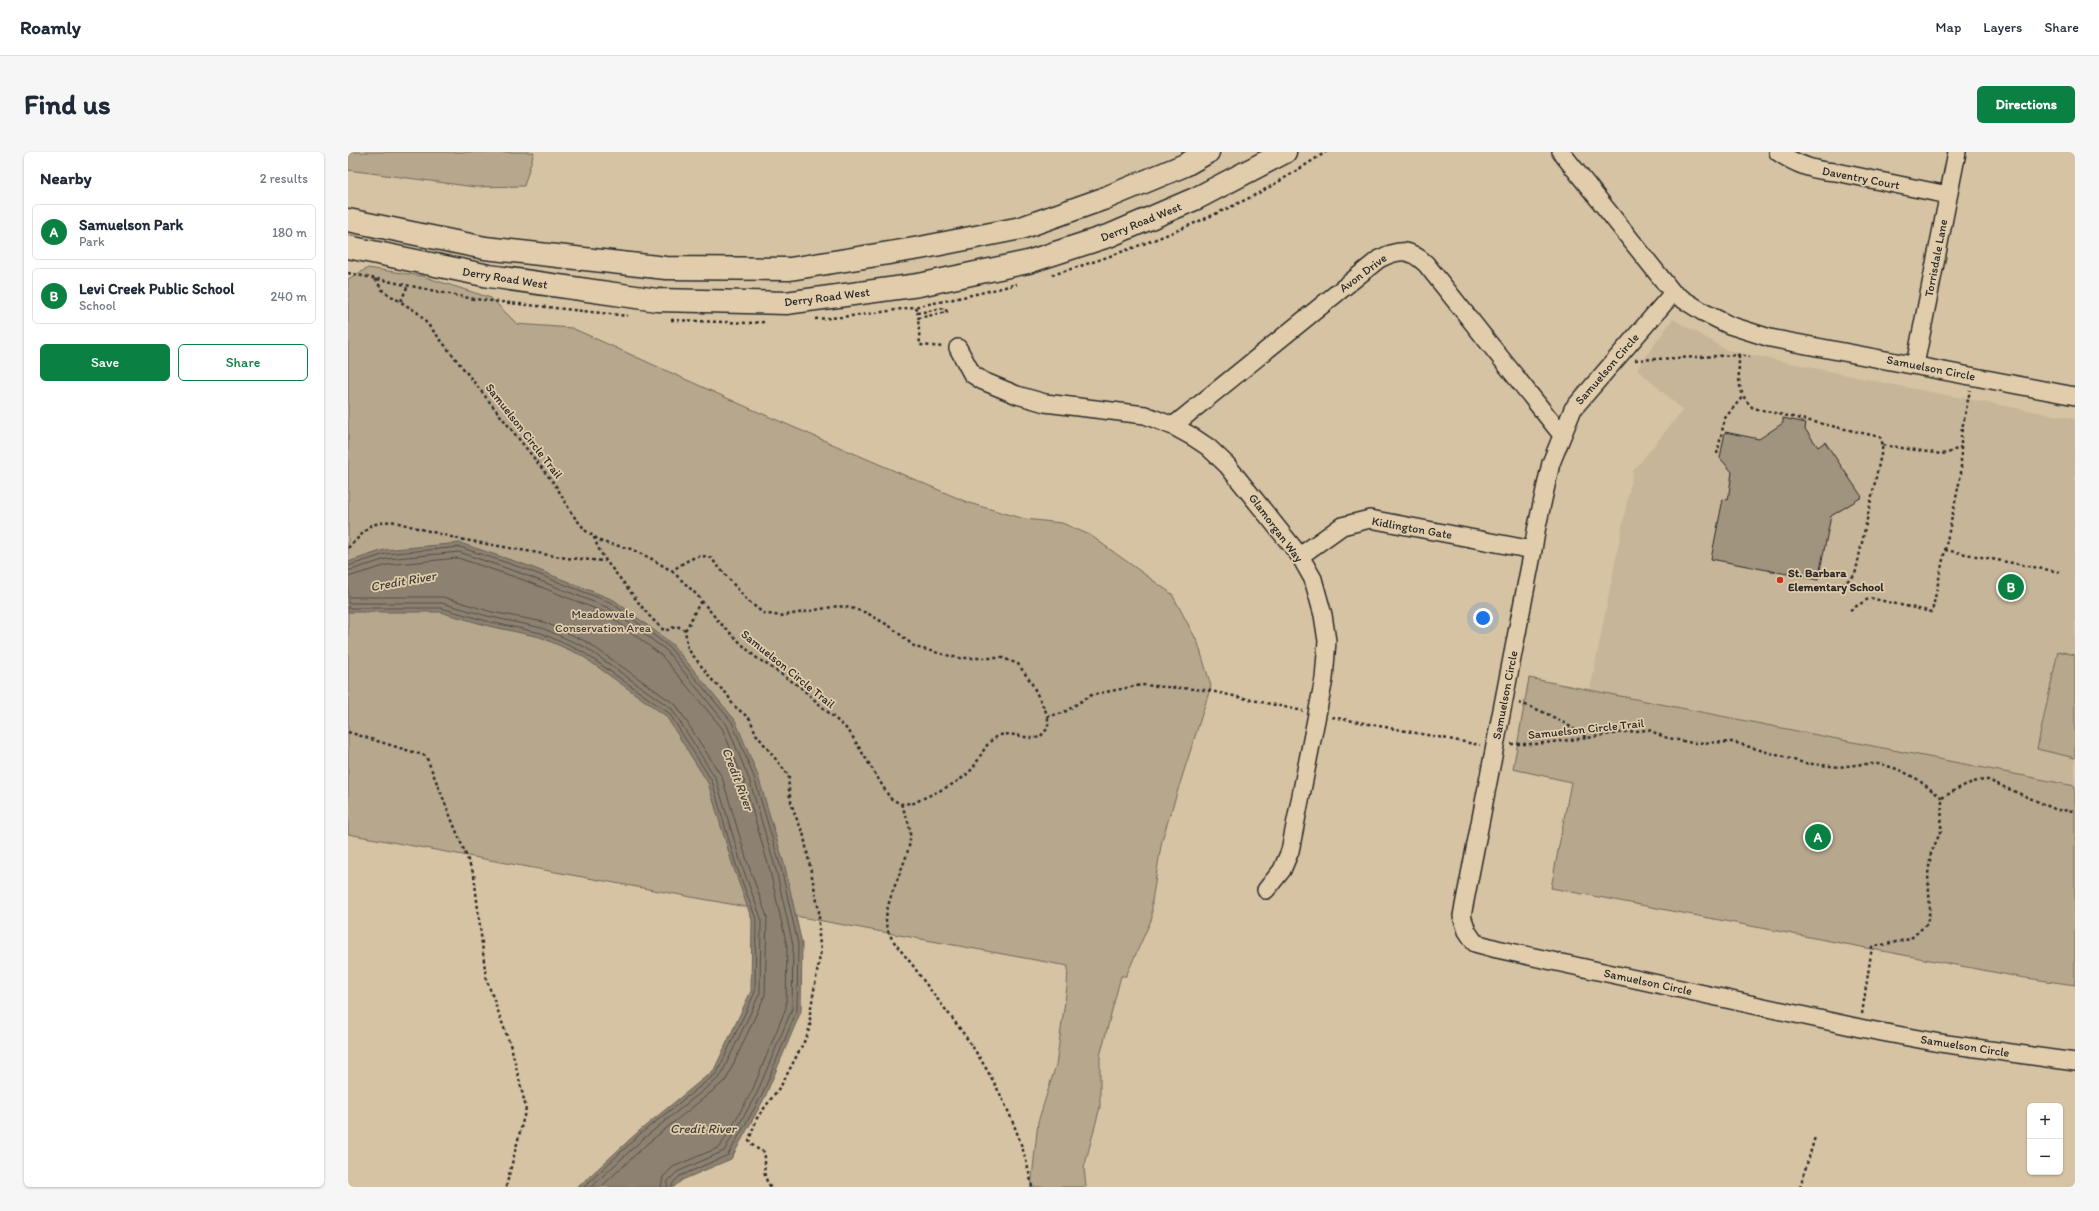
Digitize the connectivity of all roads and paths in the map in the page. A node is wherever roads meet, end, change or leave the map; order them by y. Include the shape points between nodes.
1 (1208, 152) edge
2 (1285, 152) edge
3 (1561, 152) edge
4 (1778, 152) edge
5 (1957, 152) edge
6 (1948, 196) junction
7 (348, 220) edge
8 (348, 248) edge
9 (376, 279) dead end
10 (408, 285) dead end
11 (1673, 293) junction
12 (401, 301) junction
13 (916, 307) dead end
14 (958, 348) joint
15 (1740, 355) junction
16 (1750, 357) dead end
17 (1615, 359) junction
18 (1915, 365) junction
19 (1972, 376) junction
20 (1743, 396) junction
21 (2075, 396) edge
22 (1173, 426) junction
23 (1562, 435) junction
24 (1883, 445) junction
25 (1961, 447) junction
26 (1717, 454) dead end
27 (594, 537) junction
28 (348, 548) edge
29 (1534, 550) junction
30 (1945, 550) junction
31 (1300, 556) junction
32 (605, 561) junction
33 (672, 572) junction
34 (2059, 572) dead end
35 (1838, 588) dead end
36 (702, 601) junction
37 (1850, 610) dead end
38 (685, 630) junction
39 (1504, 699) junction
40 (1309, 712) dead end
41 (1048, 716) junction
42 (1327, 716) dead end
43 (348, 732) edge
44 (1587, 738) junction
45 (1504, 744) dead end
46 (1485, 746) dead end
47 (1942, 798) junction
48 (901, 804) junction
49 (2075, 811) edge
50 (1266, 890) dead end
51 (1860, 1028) junction
52 (2075, 1062) edge
53 (1815, 1137) dead end
54 (506, 1187) edge
55 (771, 1187) edge
56 (1032, 1187) edge
57 (1800, 1187) edge

1 - 7 main road via 1185,165 1103,199 1021,228 920,248 790,269 666,268 485,248
2 - 8 main road, Derry Road West via 1197,198 1111,235 1028,262 919,285 786,303 657,300 488,276
3 - 11 street
4 - 6 street, Daventry Court via 1793,162 1823,171
5 - 6 street, Torrisdale Lane
6 - 18 street, Torrisdale Lane
9 - 12 path, Samuelson Circle Trail via 383,291
10 - 12 path
11 - 17 street, Samuelson Circle
11 - 18 street, Samuelson Circle via 1729,325 1764,336
12 - 27 path, Samuelson Circle Trail via 417,312 436,334 556,486 577,520
13 - 14 path via 917,313 945,308 947,312 918,318 920,345
14 - 22 street, Glamorgan Way via 972,374 1017,395 1045,403 1145,416
15 - 16 path
15 - 17 path
15 - 20 path via 1738,383
17 - 23 street, Samuelson Circle via 1573,408
18 - 19 street, Samuelson Circle
19 - 21 street, Samuelson Circle
19 - 25 path
20 - 24 path via 1753,408 1880,437
20 - 26 path via 1725,418
22 - 23 street, Avon Drive via 1379,259 1391,253 1404,251 1426,264
22 - 31 street, Glamorgan Way via 1208,447 1227,464
23 - 29 street, Samuelson Circle via 1551,463
24 - 25 path via 1941,454
24 - 35 path via 1855,575
25 - 30 path via 1961,474
27 - 32 path
27 - 33 path, Samuelson Circle Trail via 602,542 631,549
28 - 32 path via 371,525 391,521 459,539 566,558
29 - 31 street, Kidlington Gate via 1370,519 1336,529
29 - 39 street, Samuelson Circle
30 - 34 path
30 - 37 path via 1932,612 1870,598
31 - 50 street, Glamorgan Way via 1312,579 1324,615 1327,641 1324,679 1290,851 1282,870
32 - 38 path via 656,624 665,631 677,626
33 - 36 path, Samuelson Circle Trail
33 - 41 path via 697,556 706,556 715,561 747,600 763,613 781,616 838,606 851,608 867,612 915,646 958,658 1002,658 1018,664 1031,682
36 - 38 path
36 - 48 path, Samuelson Circle Trail via 719,622 754,656 799,686 849,731 886,793
38 - 55 path via 688,649 713,681 728,694 733,705 750,719 756,734 789,776 788,788 797,821 803,832 819,911 821,950 807,1036 782,1084 757,1118 749,1140 754,1147 764,1152 763,1173
39 - 44 path via 1539,710 1571,726
39 - 51 street, Samuelson Circle via 1462,916 1467,931 1475,943
40 - 41 path via 1206,690 1141,685 1091,695 1063,713
41 - 48 path via 1048,728 1040,737 1028,738 1009,734 999,736 991,741 972,770 961,778 914,803
42 - 46 path
43 - 54 path via 426,756 474,875 486,978 512,1050 526,1108
44 - 45 path, Samuelson Circle Trail via 1535,744
44 - 47 path, Samuelson Circle Trail via 1649,730 1664,737 1692,743 1733,742 1804,763 1839,767 1881,764 1900,770
47 - 49 path via 1964,785 1977,780 1988,780 2057,810
47 - 51 path via 1941,831 1931,853 1928,874 1930,910 1927,924 1910,939 1872,947
48 - 56 path via 907,816 910,841 889,904 887,930 988,1071 1026,1158
51 - 52 street, Samuelson Circle via 1940,1043
53 - 57 path

